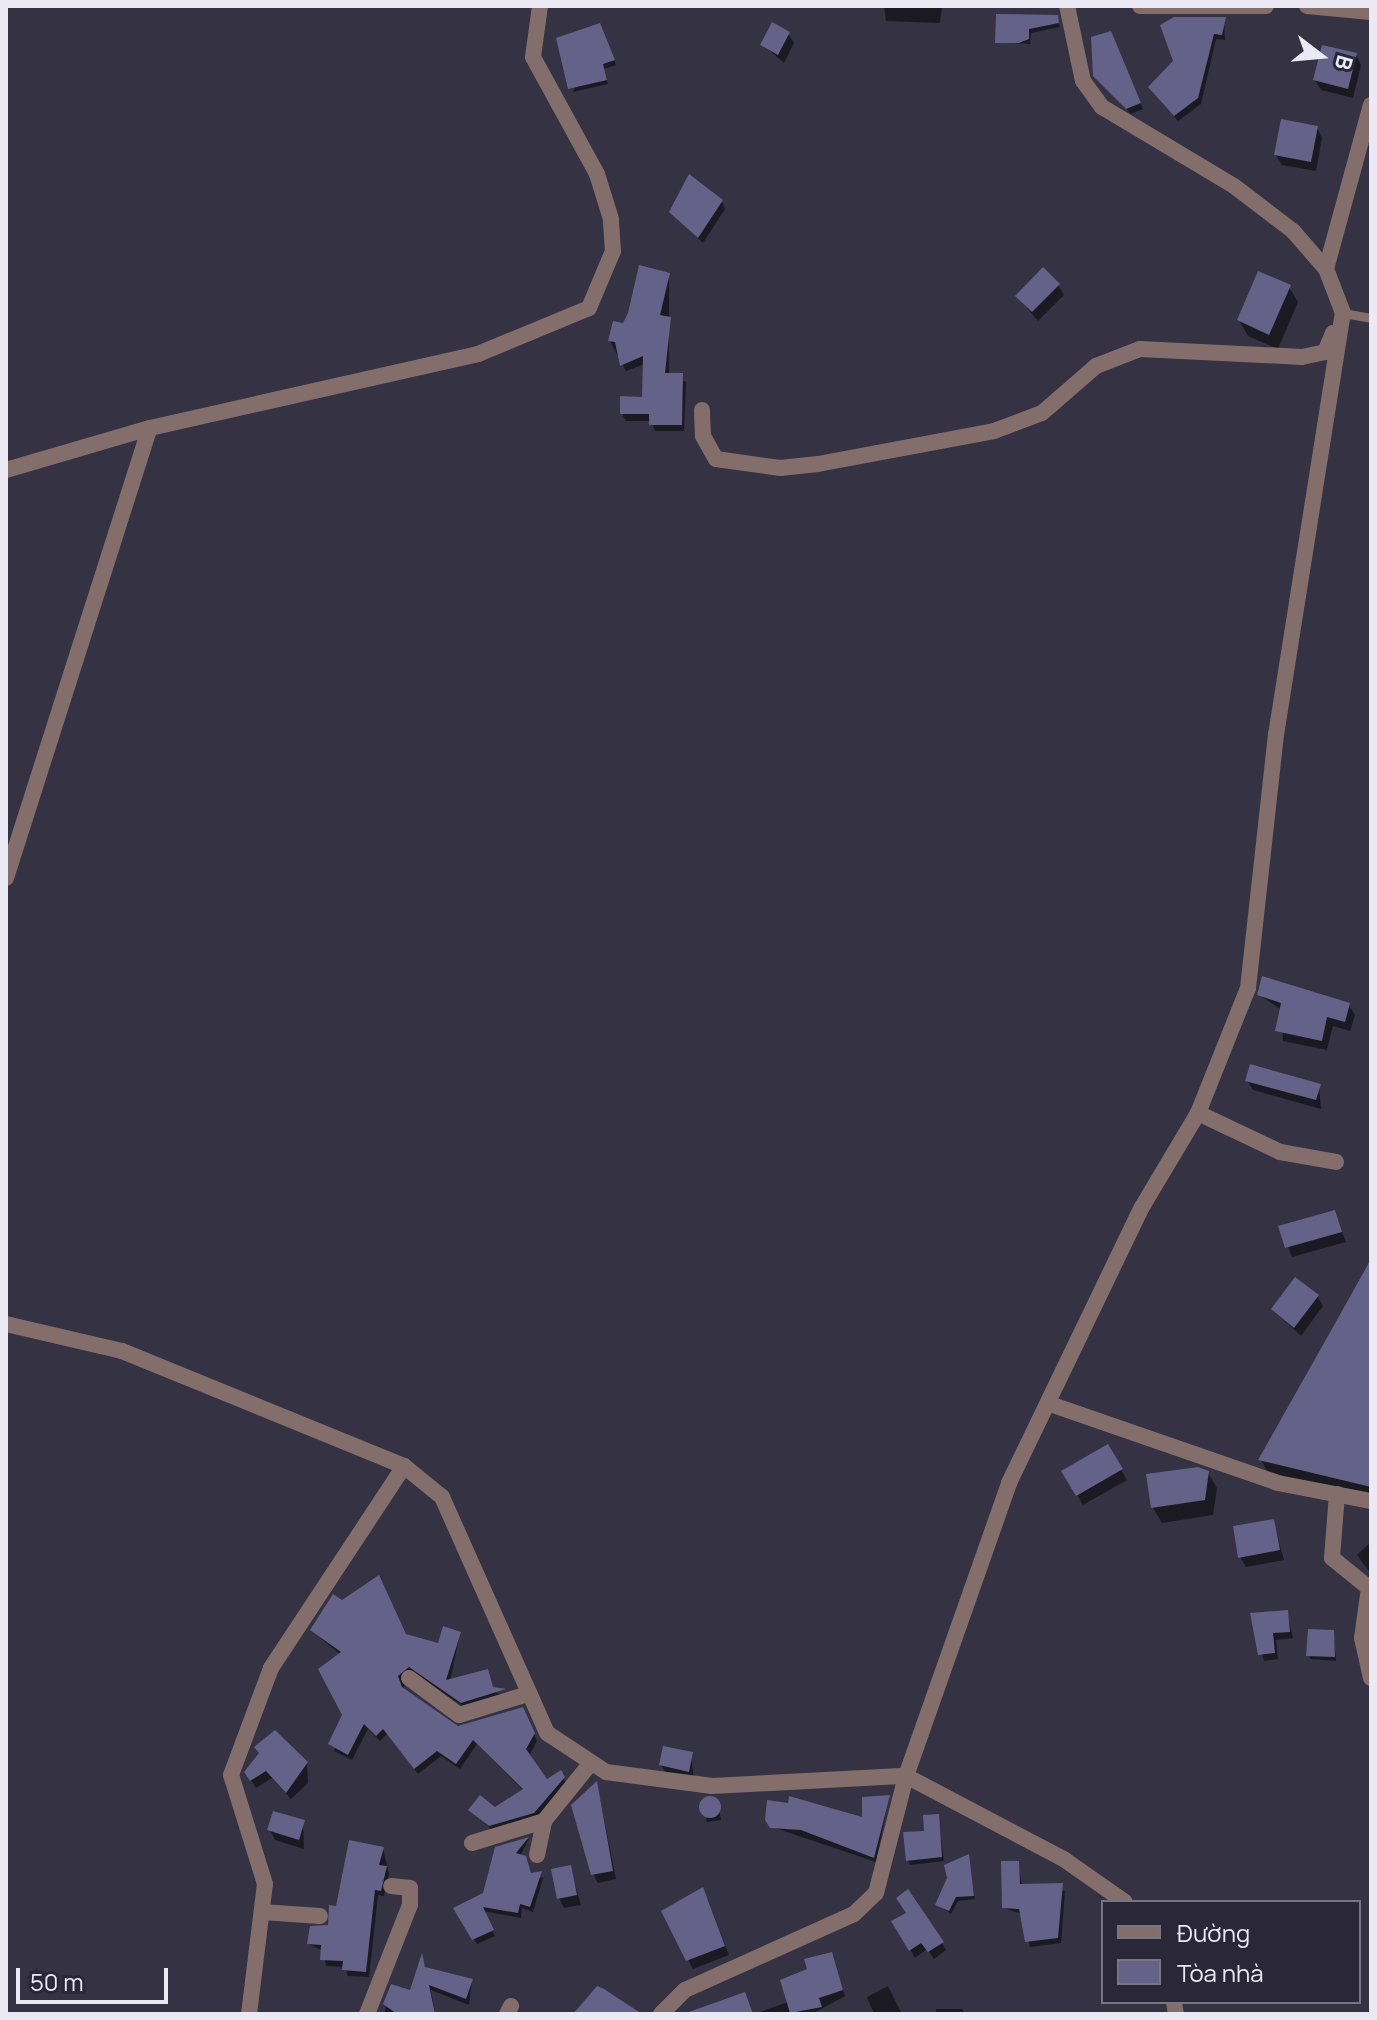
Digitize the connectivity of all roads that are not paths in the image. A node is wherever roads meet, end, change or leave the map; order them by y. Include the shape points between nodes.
1 (540, 6) edge
2 (1067, 6) edge
3 (1140, 6) edge
4 (1266, 6) edge
5 (1307, 6) edge
6 (1371, 12) edge
7 (1371, 105) edge
8 (1326, 269) junction
9 (1343, 313) junction
10 (1371, 318) edge
11 (702, 410) dead end
12 (150, 428) junction
13 (6, 470) edge
14 (6, 878) edge
15 (1198, 1113) junction
16 (1336, 1162) dead end
17 (6, 1324) edge
18 (1050, 1404) junction
19 (404, 1466) junction
20 (1337, 1494) junction
21 (1371, 1501) edge
22 (409, 1678) dead end
23 (1371, 1678) edge
24 (525, 1695) junction
25 (590, 1764) junction
26 (906, 1776) junction
27 (544, 1821) junction
28 (472, 1843) dead end
29 (537, 1855) dead end
30 (391, 1886) dead end
31 (1122, 1900) edge
32 (262, 1912) junction
33 (320, 1916) dead end
34 (249, 2014) edge
35 (367, 2014) edge
36 (661, 2014) edge

1 - 12 street via 533,57 597,174 611,219 613,251 589,308 478,354
2 - 8 street via 1083,81 1102,107 1234,186 1293,231
3 - 4 street
5 - 6 street
7 - 8 street
8 - 9 street
9 - 10 lane
9 - 11 street via 1325,352 1140,349 1096,366 1042,413 994,431 818,464 780,468 716,459 703,436
9 - 15 street via 1276,735 1248,988
12 - 13 street
12 - 14 street
15 - 16 street via 1280,1152
15 - 18 street via 1142,1207
17 - 19 street via 122,1351
18 - 20 street via 1225,1466
18 - 26 street via 1009,1483
19 - 24 street via 442,1497 457,1543 504,1624
19 - 32 street via 250,1711 231,1775 265,1884
20 - 21 street
20 - 23 street via 1332,1558 1369,1588 1362,1638
22 - 24 street via 459,1715
24 - 25 street via 547,1733
25 - 26 street via 606,1772 712,1786
25 - 27 street
26 - 31 street via 1065,1860
26 - 36 street via 876,1893 854,1914 685,1990
27 - 28 street
27 - 29 street
30 - 35 street via 410,1888 410,1905
32 - 33 street
32 - 34 street

